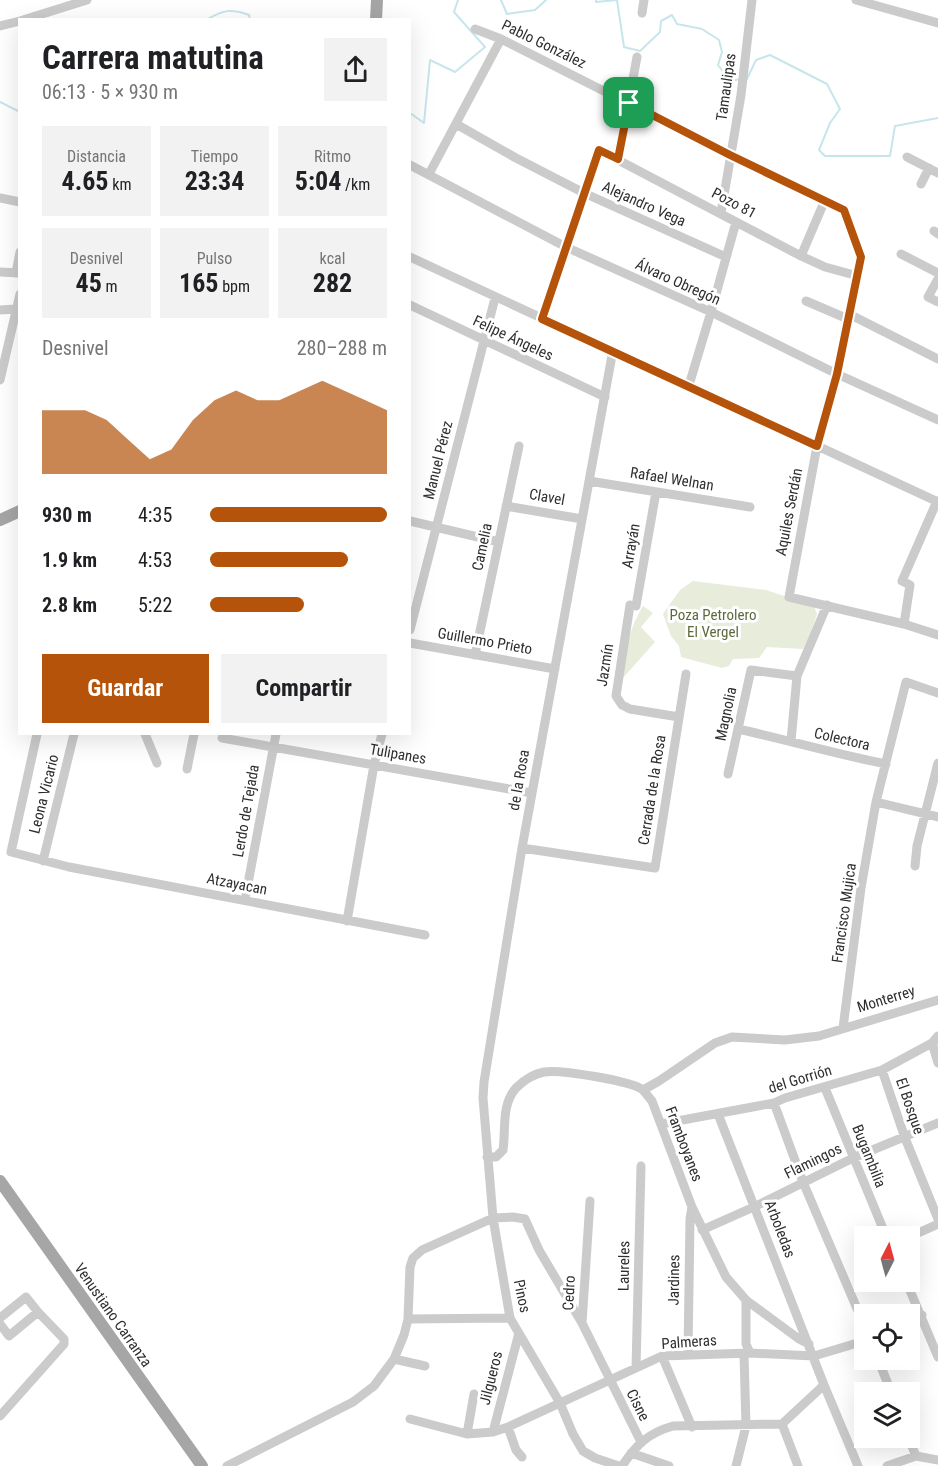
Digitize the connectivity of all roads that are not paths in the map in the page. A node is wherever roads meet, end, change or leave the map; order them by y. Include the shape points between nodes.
1 (87, 0) edge
2 (376, 0) edge
3 (644, 0) edge
4 (752, 0) edge
5 (856, 0) edge
6 (881, 3) edge
7 (642, 13) dead end
8 (28, 18) edge
9 (376, 18) edge
10 (18, 21) edge
11 (938, 23) edge
12 (0, 27) edge
13 (475, 29) dead end
14 (501, 39) junction
15 (637, 57) dead end
16 (629, 103) junction
17 (456, 123) junction
18 (730, 155) junction
19 (907, 157) dead end
20 (618, 159) junction
21 (411, 165) edge
22 (934, 171) edge
23 (429, 174) junction
24 (921, 184) dead end
25 (584, 193) junction
26 (0, 198) edge
27 (825, 200) junction
28 (18, 202) edge
29 (721, 213) junction
30 (736, 222) junction
31 (566, 247) junction
32 (901, 254) dead end
33 (801, 256) junction
34 (411, 257) edge
35 (726, 257) junction
36 (861, 257) joint
37 (0, 272) edge
38 (18, 273) edge
39 (938, 273) edge
40 (858, 276) junction
41 (938, 279) edge
42 (495, 298) junction
43 (806, 301) dead end
44 (18, 302) edge
45 (938, 302) edge
46 (411, 305) edge
47 (16, 309) junction
48 (0, 310) edge
49 (711, 312) junction
50 (849, 316) junction
51 (542, 319) junction
52 (484, 341) junction
53 (613, 350) junction
54 (938, 359) edge
55 (837, 374) junction
56 (0, 380) edge
57 (689, 385) junction
58 (605, 397) junction
59 (938, 420) edge
60 (519, 446) dead end
61 (817, 446) junction
62 (589, 481) junction
63 (656, 492) junction
64 (937, 502) edge
65 (506, 506) junction
66 (750, 507) dead end
67 (18, 512) edge
68 (582, 519) junction
69 (0, 520) edge
70 (411, 521) edge
71 (436, 527) junction
72 (499, 542) junction
73 (633, 606) joint
74 (827, 606) junction
75 (904, 624) junction
76 (411, 626) edge
77 (938, 636) edge
78 (411, 643) edge
79 (475, 655) junction
80 (555, 669) junction
81 (686, 674) dead end
82 (797, 676) junction
83 (938, 693) edge
84 (679, 717) junction
85 (738, 729) junction
86 (38, 735) edge
87 (74, 735) edge
88 (145, 735) edge
89 (194, 735) edge
90 (276, 735) edge
91 (382, 735) edge
92 (222, 738) dead end
93 (791, 741) junction
94 (273, 747) junction
95 (157, 763) dead end
96 (938, 763) edge
97 (886, 764) junction
98 (374, 765) junction
99 (187, 769) dead end
100 (729, 774) dead end
101 (532, 793) junction
102 (876, 802) junction
103 (926, 813) junction
104 (938, 817) edge
105 (522, 848) junction
106 (43, 861) junction
107 (915, 866) dead end
108 (246, 894) dead end
109 (347, 921) junction
110 (425, 935) dead end
111 (938, 1000) edge
112 (843, 1028) junction
113 (936, 1040) edge
114 (938, 1063) edge
115 (882, 1070) junction
116 (825, 1088) junction
117 (643, 1090) junction
118 (774, 1103) junction
119 (718, 1114) junction
120 (938, 1123) edge
121 (661, 1124) junction
122 (905, 1138) junction
123 (487, 1157) junction
124 (853, 1158) junction
125 (641, 1166) dead end
126 (0, 1181) edge
127 (803, 1182) junction
128 (590, 1202) dead end
129 (756, 1206) junction
130 (692, 1207) junction
131 (493, 1218) junction
132 (938, 1219) edge
133 (938, 1224) edge
134 (882, 1226) edge
135 (702, 1230) junction
136 (920, 1233) edge
137 (911, 1292) edge
138 (746, 1300) junction
139 (855, 1304) edge
140 (38, 1312) junction
141 (922, 1315) joint
142 (0, 1318) edge
143 (510, 1318) junction
144 (408, 1319) junction
145 (582, 1323) junction
146 (0, 1324) edge
147 (519, 1333) junction
148 (809, 1344) junction
149 (854, 1344) edge
150 (688, 1354) junction
151 (747, 1354) junction
152 (662, 1356) junction
153 (813, 1356) junction
154 (938, 1357) edge
155 (394, 1359) junction
156 (425, 1366) dead end
157 (636, 1368) junction
158 (609, 1381) junction
159 (824, 1385) junction
160 (474, 1394) dead end
161 (560, 1403) junction
162 (0, 1416) edge
163 (410, 1419) dead end
164 (782, 1424) junction
165 (746, 1426) junction
166 (508, 1427) junction
167 (692, 1427) junction
168 (493, 1432) junction
169 (467, 1434) junction
170 (641, 1442) junction
171 (631, 1453) junction
172 (522, 1457) dead end
173 (938, 1460) edge
174 (915, 1461) edge
175 (202, 1466) edge
176 (227, 1466) edge
177 (620, 1466) edge
178 (669, 1466) edge
179 (736, 1466) edge
180 (798, 1466) edge
181 (858, 1466) edge
182 (887, 1466) edge

1 - 8 street
2 - 9 main road
3 - 7 street
4 - 18 street, Tamaulipas
5 - 6 street
6 - 11 street
10 - 12 street
13 - 14 street, Pablo González
14 - 16 street, Pablo González
14 - 17 street
15 - 16 street
16 - 18 street, Pablo González
16 - 20 street
17 - 23 street
17 - 25 street, Alejandro Vega
18 - 27 street, Pablo González
18 - 29 street, Tamaulipas
19 - 22 street
20 - 25 street, Pozo 81 via 599,150
20 - 29 street, Pozo 81
21 - 23 street, Álvaro Obregón
22 - 24 street
23 - 31 street, Álvaro Obregón
25 - 31 street
25 - 35 street, Alejandro Vega
26 - 28 street
27 - 33 street
27 - 36 street, Pablo González via 844,210
29 - 30 street, Pozo 81
30 - 33 street, Pozo 81
30 - 35 street
31 - 49 street, Álvaro Obregón
31 - 51 street
32 - 39 street
33 - 40 street, Pozo 81
34 - 42 street
35 - 49 street
36 - 40 street, Aquiles Serdán
37 - 38 street
40 - 50 street, Aquiles Serdán
41 - 45 street via 928,297
42 - 51 street
42 - 52 street, Manuel Pérez
43 - 50 street
44 - 47 street
46 - 52 street, Felipe Ángeles
47 - 48 street
47 - 56 street
49 - 55 street, Álvaro Obregón
49 - 57 street
50 - 54 street
50 - 55 street, Aquiles Serdán
51 - 53 street
52 - 58 street, Felipe Ángeles
52 - 71 street, Manuel Pérez
53 - 57 street
53 - 58 street, de la Rosa
55 - 59 street, Álvaro Obregón
55 - 61 street, Aquiles Serdán
57 - 61 street
58 - 62 street, de la Rosa
60 - 65 street, Camelia
61 - 64 street
61 - 74 street, Aquiles Serdán via 789,597
62 - 63 street, Rafael Welnan
62 - 68 street, de la Rosa
63 - 66 street, Rafael Welnan
63 - 73 street, Arrayán
64 - 75 street via 902,581 910,585
65 - 68 street, Clavel
65 - 72 street, Camelia
67 - 69 main road
68 - 80 street, de la Rosa
70 - 71 street
71 - 72 street
71 - 76 street, Manuel Pérez
72 - 79 street, Camelia
73 - 84 street, Jazmín via 616,696 630,709
74 - 75 street
74 - 82 street
75 - 77 street
78 - 79 street, Guillermo Prieto
79 - 80 street, Guillermo Prieto
80 - 101 street, de la Rosa
81 - 84 street
82 - 85 street, Magnolia via 751,670
82 - 93 street
83 - 97 street, Francisco Mujica via 906,682
84 - 105 street, Cerrada de la Rosa via 655,868
85 - 93 street, Colectora
85 - 100 street, Magnolia
86 - 106 street, Atzayacan via 11,852
87 - 106 street, Leona Vicario
88 - 95 street
89 - 99 street
90 - 94 street, Lerdo de Tejada
91 - 98 street
92 - 94 street, Tulipanes
93 - 97 street, Colectora
94 - 98 street, Tulipanes
94 - 108 street, Lerdo de Tejada
96 - 103 street
97 - 102 street, Francisco Mujica
98 - 101 street, Tulipanes
98 - 109 street
101 - 105 street, de la Rosa
102 - 103 street
102 - 112 street, Francisco Mujica
103 - 104 street
103 - 107 street
105 - 123 street, de la Rosa via 484,1082
106 - 109 street, Atzayacan
109 - 110 street, Atzayacan
111 - 112 street, Monterrey
112 - 117 street, Monterrey via 785,1040 732,1037 715,1043
113 - 114 street
113 - 115 street, del Gorrión
115 - 116 street, del Gorrión
115 - 122 street, El Bosque
116 - 118 street, del Gorrión
116 - 124 street, Bugambilia
117 - 121 street, Framboyanes
117 - 123 street via 629,1083 567,1072 546,1071 533,1076 509,1097 503,1150 496,1157
118 - 119 street, del Gorrión
118 - 127 street
119 - 121 street, del Gorrión
119 - 129 street, Arboledas
120 - 122 street, Flamingos
121 - 130 street, Framboyanes
122 - 124 street, Flamingos
122 - 132 street, El Bosque
123 - 131 street, de la Rosa
124 - 127 street, Flamingos
124 - 134 street, Bugambilia
125 - 157 street, Laureles
126 - 175 main road, Venustiano Carranza
127 - 129 street, Flamingos
127 - 139 street
128 - 145 street, Cedro
129 - 135 street, Flamingos
129 - 148 street, Arboledas
130 - 135 street, Framboyanes
130 - 150 street, Jardines
131 - 143 street, Pinos
131 - 144 street via 422,1250 413,1258
131 - 145 street via 525,1219
133 - 136 street
135 - 138 street, Framboyanes via 726,1277
137 - 141 street
138 - 148 street, Framboyanes
138 - 151 street
140 - 142 street via 26,1297
140 - 146 street via 9,1336
140 - 162 street via 64,1339 64,1344
141 - 154 street
143 - 144 street
143 - 147 street, Pinos
144 - 155 street
145 - 158 street, Cedro
147 - 161 street, Pinos
147 - 168 street, Jilgueros
148 - 153 street, Arboledas
149 - 153 street, Palmeras
150 - 151 street, Palmeras
150 - 152 street, Palmeras
151 - 153 street, Palmeras
151 - 165 street
152 - 157 street, Palmeras
152 - 167 street
153 - 159 street
155 - 156 street
155 - 176 street via 374,1386 353,1402
157 - 158 street, Palmeras
158 - 161 street, Palmeras
158 - 170 street, Cisne
159 - 164 street
159 - 181 street
160 - 169 street
161 - 166 street, Palmeras
161 - 177 street, Pinos via 583,1451
163 - 169 street, Palmeras
164 - 165 street
164 - 180 street
165 - 167 street
165 - 179 street
166 - 168 street, Palmeras
166 - 172 street
167 - 170 street via 663,1429
168 - 169 street, Palmeras
170 - 171 street
171 - 177 street
171 - 178 street
173 - 174 street
174 - 182 street

